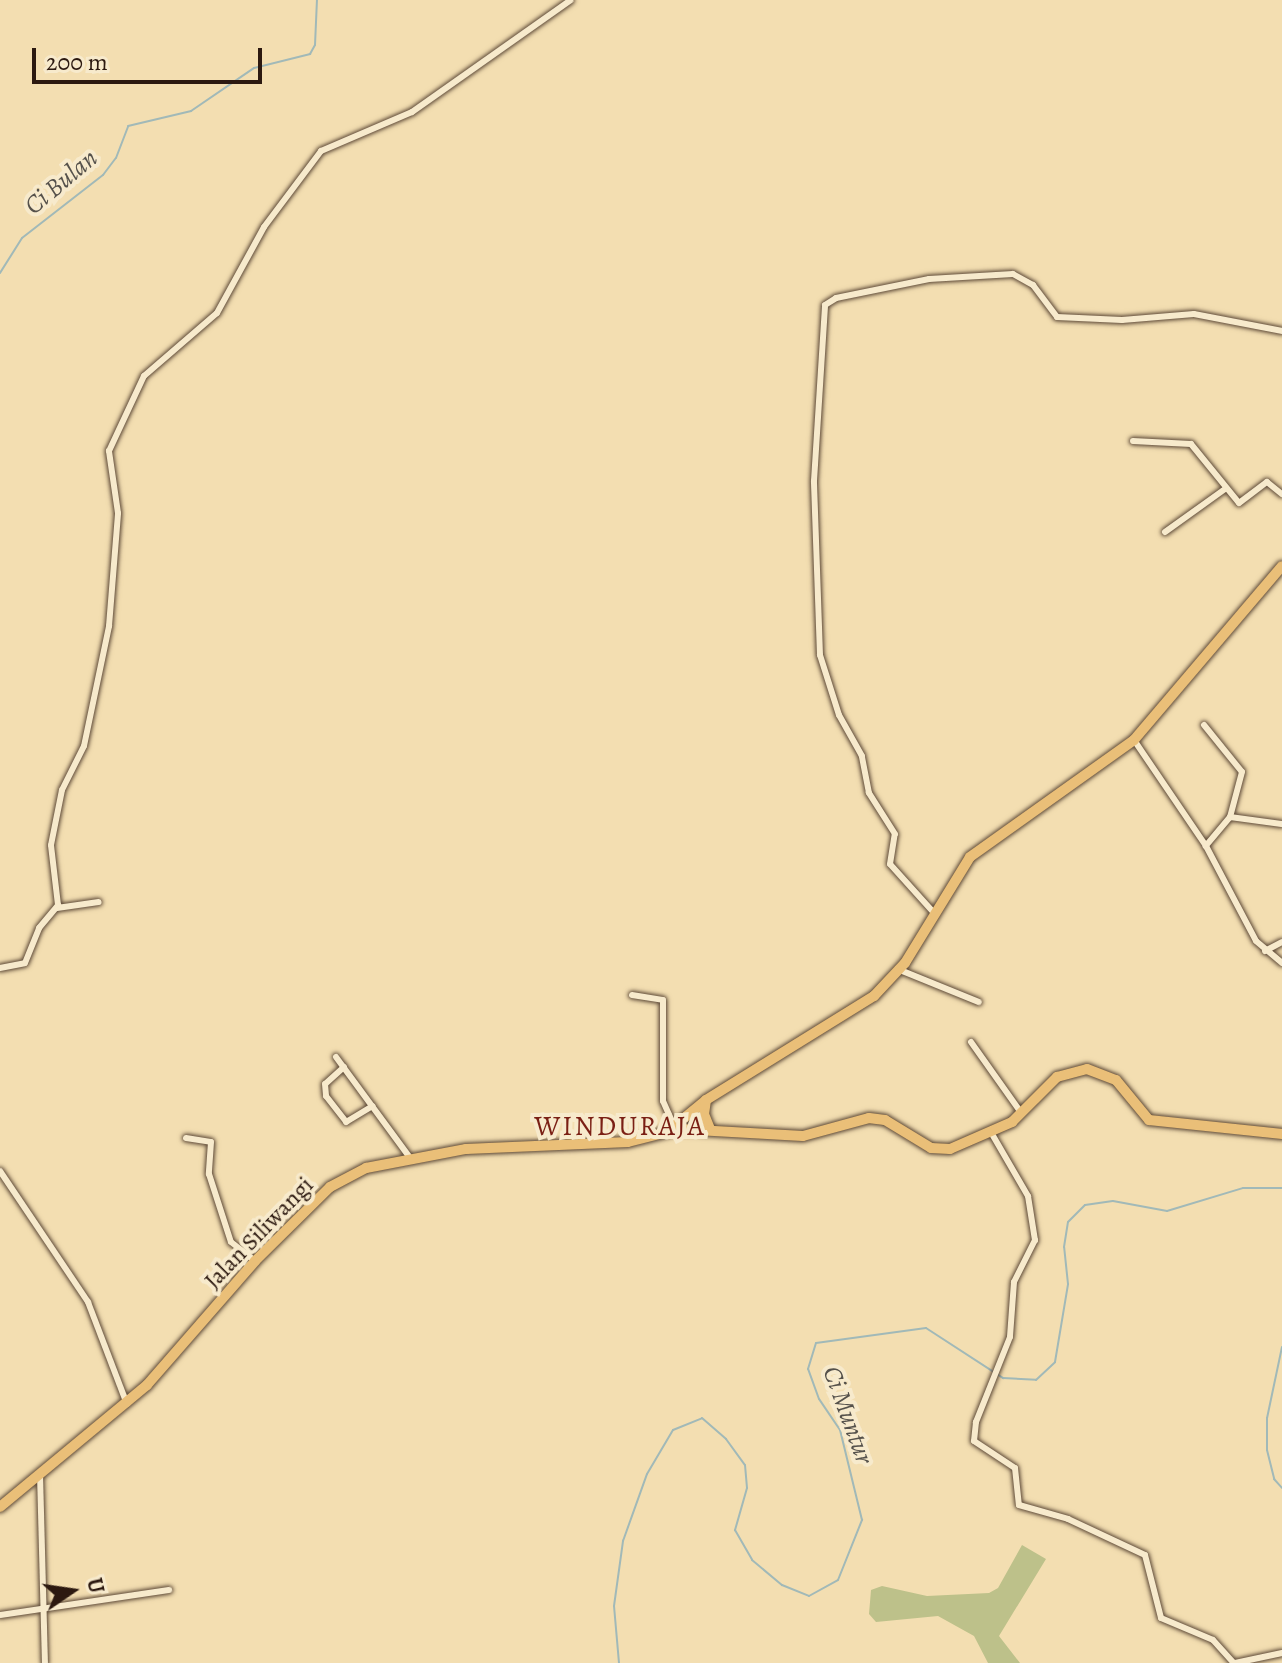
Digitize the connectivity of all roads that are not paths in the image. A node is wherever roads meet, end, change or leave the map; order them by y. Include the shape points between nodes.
1 (571, 0) edge
2 (1282, 331) edge
3 (1133, 441) dead end
4 (1225, 489) junction
5 (1282, 494) edge
6 (1165, 532) dead end
7 (1282, 566) edge
8 (1204, 725) dead end
9 (1134, 740) junction
10 (1230, 817) junction
11 (1282, 824) edge
12 (1206, 846) junction
13 (99, 902) dead end
14 (57, 908) junction
15 (935, 914) junction
16 (1282, 942) edge
17 (1265, 951) junction
18 (1282, 963) edge
19 (0, 968) edge
20 (900, 970) junction
21 (632, 995) dead end
22 (979, 1002) dead end
23 (971, 1042) dead end
24 (336, 1057) dead end
25 (344, 1067) junction
26 (706, 1100) junction
27 (373, 1106) junction
28 (1023, 1116) junction
29 (670, 1128) junction
30 (710, 1129) junction
31 (992, 1134) junction
32 (1282, 1134) edge
33 (186, 1138) dead end
34 (411, 1159) junction
35 (0, 1171) edge
36 (255, 1261) junction
37 (127, 1404) junction
38 (40, 1474) junction
39 (0, 1507) edge
40 (169, 1590) dead end
41 (44, 1608) junction
42 (0, 1615) edge
43 (1282, 1653) edge
44 (45, 1663) edge
45 (1235, 1663) edge

1 - 14 street via 412,112 321,151 264,227 211,320 144,376 109,451 118,513 109,626 86,737 62,790 51,845
2 - 15 street via 1194,314 1122,320 1057,317 1033,285 1013,274 929,279 836,298 825,305 814,481 820,655 837,710 862,756 869,793 895,834 890,864
3 - 4 street via 1191,444
4 - 5 street via 1239,503 1267,482
4 - 6 street
7 - 9 main road
8 - 10 street via 1242,769
9 - 12 street
9 - 15 main road via 970,857
10 - 11 street
10 - 12 street
12 - 17 street
13 - 14 street
14 - 19 street via 39,928 25,963
15 - 20 main road
16 - 17 street
17 - 18 street
20 - 22 street
20 - 26 main road via 874,996 828,1027
21 - 29 street via 663,1000 663,1101
23 - 28 street
24 - 25 street
25 - 27 street
25 - 27 street via 325,1084 326,1096 346,1122
26 - 29 main road
26 - 30 main road
27 - 34 street
28 - 31 main road
28 - 32 main road via 1057,1077 1087,1069 1116,1080 1149,1120
29 - 30 main road
29 - 34 main road, Jalan Siliwangi via 628,1142 499,1146
30 - 31 main road via 791,1137 877,1118 931,1148 950,1149
31 - 45 street via 1028,1196 1035,1231 1031,1253 1014,1282 1011,1332 976,1422 974,1441 1015,1468 1018,1504 1089,1527 1145,1555 1161,1618 1213,1640
33 - 36 street via 211,1142 209,1174 231,1242
34 - 36 main road, Jalan Siliwangi via 340,1180
35 - 37 street via 88,1302
36 - 37 main road, Jalan Siliwangi
37 - 38 main road, Jalan Siliwangi
38 - 39 main road, Jalan Siliwangi
38 - 41 street
40 - 41 street
41 - 42 street
41 - 44 street
43 - 45 street

